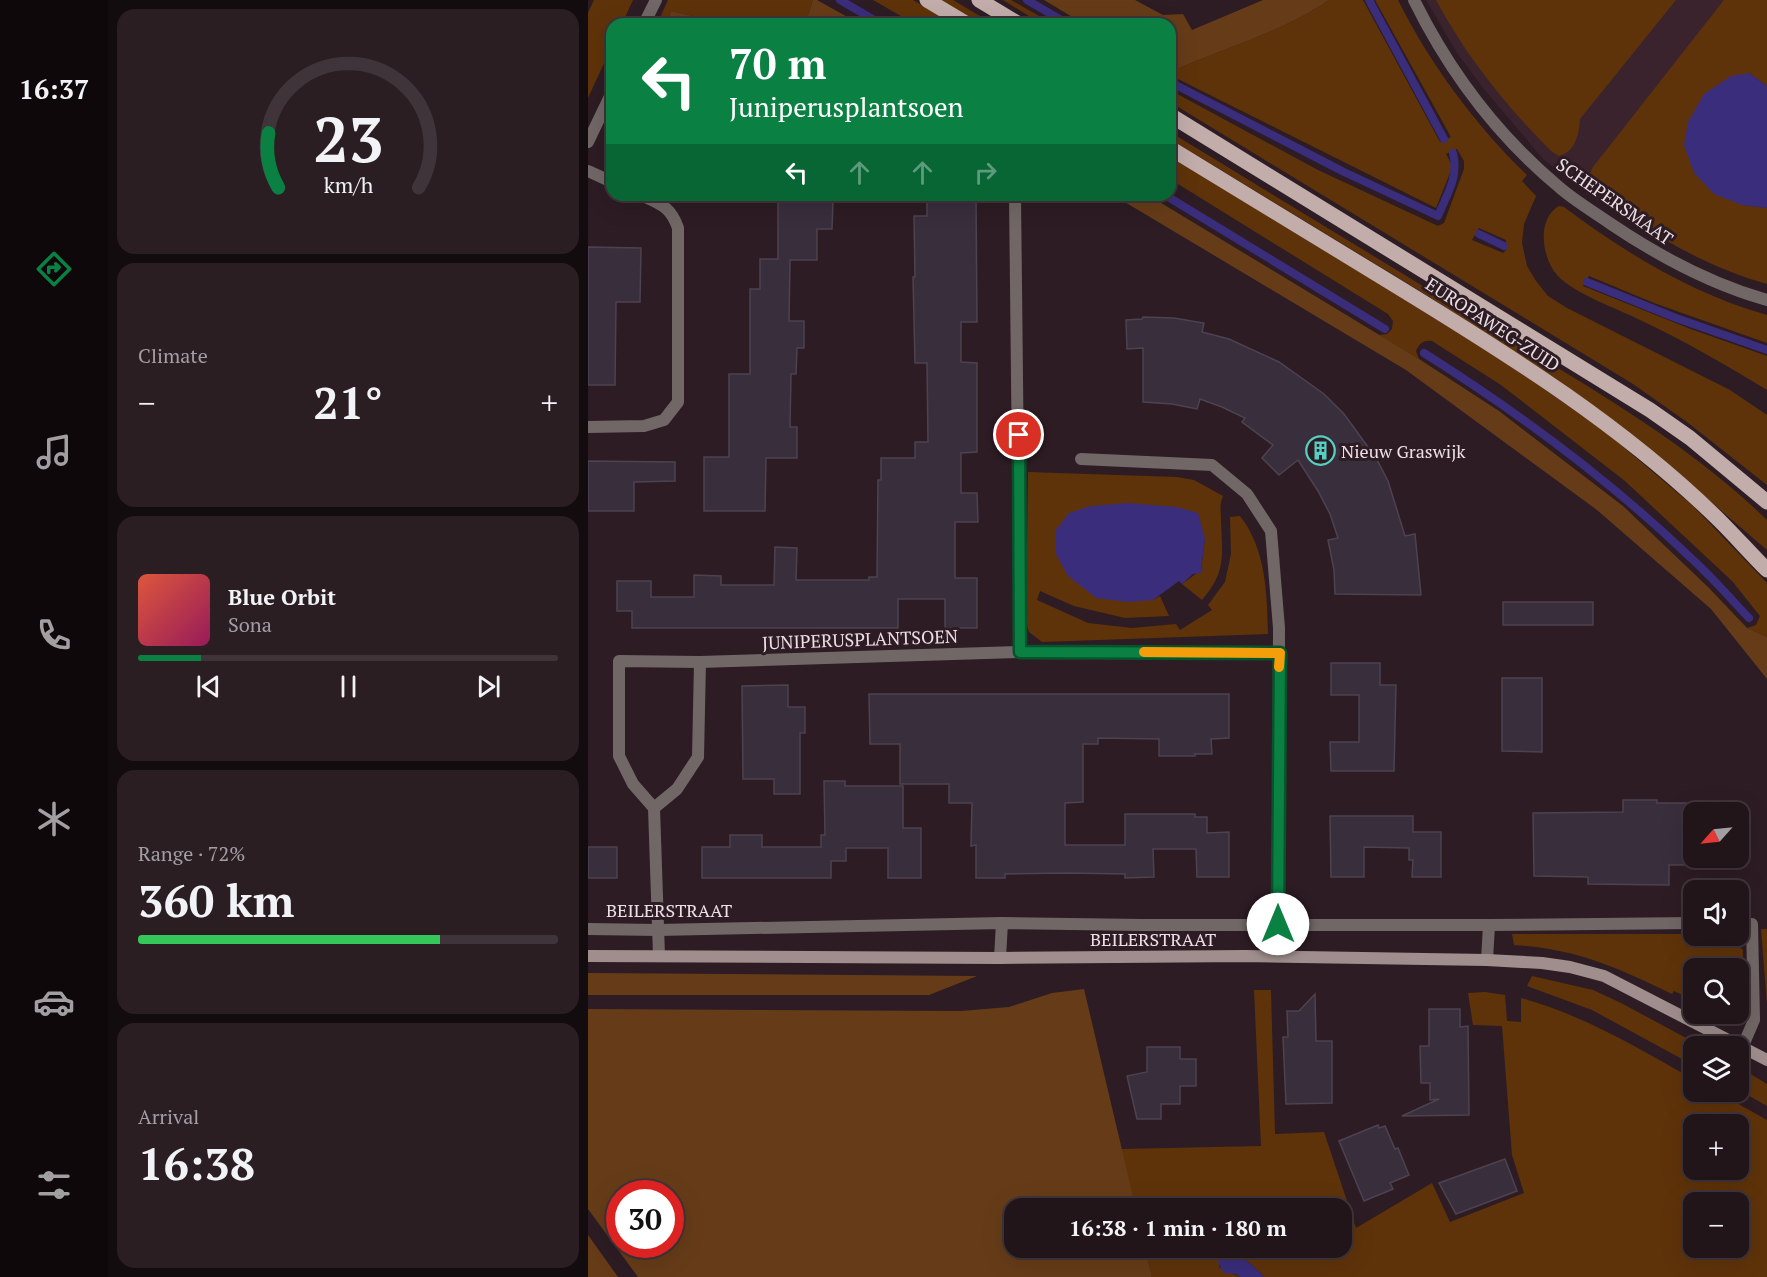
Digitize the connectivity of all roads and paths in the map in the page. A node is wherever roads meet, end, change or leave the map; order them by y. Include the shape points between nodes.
1 (656, 0) edge
2 (927, 0) edge
3 (979, 0) edge
4 (1414, 0) edge
5 (647, 18) edge
6 (957, 18) edge
7 (1009, 18) edge
8 (606, 104) edge
9 (1176, 119) edge
10 (588, 142) edge
11 (1176, 152) edge
12 (588, 171) edge
13 (606, 179) edge
14 (654, 201) edge
15 (1016, 201) edge
16 (1767, 300) edge
17 (588, 427) edge
18 (1081, 459) dead end
19 (1767, 502) edge
20 (1767, 570) edge
21 (1020, 652) junction
22 (1280, 653) junction
23 (700, 662) junction
24 (654, 808) junction
25 (1002, 922) junction
26 (1683, 923) edge
27 (1278, 924) junction
28 (1749, 924) edge
29 (1489, 925) junction
30 (588, 929) edge
31 (658, 930) junction
32 (588, 956) edge
33 (658, 956) junction
34 (1000, 958) junction
35 (1487, 960) junction
36 (1719, 1036) edge
37 (1747, 1036) edge
38 (1749, 1051) edge
39 (1767, 1060) edge

1 - 5 street
2 - 6 main road
3 - 7 main road
4 - 16 street, SCHEPERSMAAT via 1472,94 1505,135 1560,188 1642,245 1682,267 1738,292
8 - 10 street
9 - 19 main road, EUROPAWEG-ZUID via 1650,410
11 - 20 main road, EUROPAWEG-ZUID via 1473,333 1566,395 1677,482
12 - 13 street
14 - 17 street via 673,214 678,228 678,402 664,420 644,426
15 - 21 street
18 - 22 street via 1212,465 1247,494 1271,531
21 - 22 street, JUNIPERUSPLANTSOEN
21 - 23 street, JUNIPERUSPLANTSOEN
22 - 27 street
23 - 24 street via 698,757 677,789
23 - 24 street, JUNIPERUSPLANTSOEN via 619,661 619,756 633,784
24 - 31 street
25 - 27 street, BEILERSTRAAT
25 - 31 street, BEILERSTRAAT
25 - 34 street
26 - 29 street, BEILERSTRAAT
27 - 29 street, BEILERSTRAAT
28 - 37 street via 1754,1020
29 - 35 street
30 - 31 street, BEILERSTRAAT
31 - 33 street
32 - 33 street, BEILERSTRAAT
33 - 34 street, BEILERSTRAAT
34 - 35 street, BEILERSTRAAT via 1246,956
35 - 36 street, BEILERSTRAAT via 1560,966 1604,976
38 - 39 street, BEILERSTRAAT

